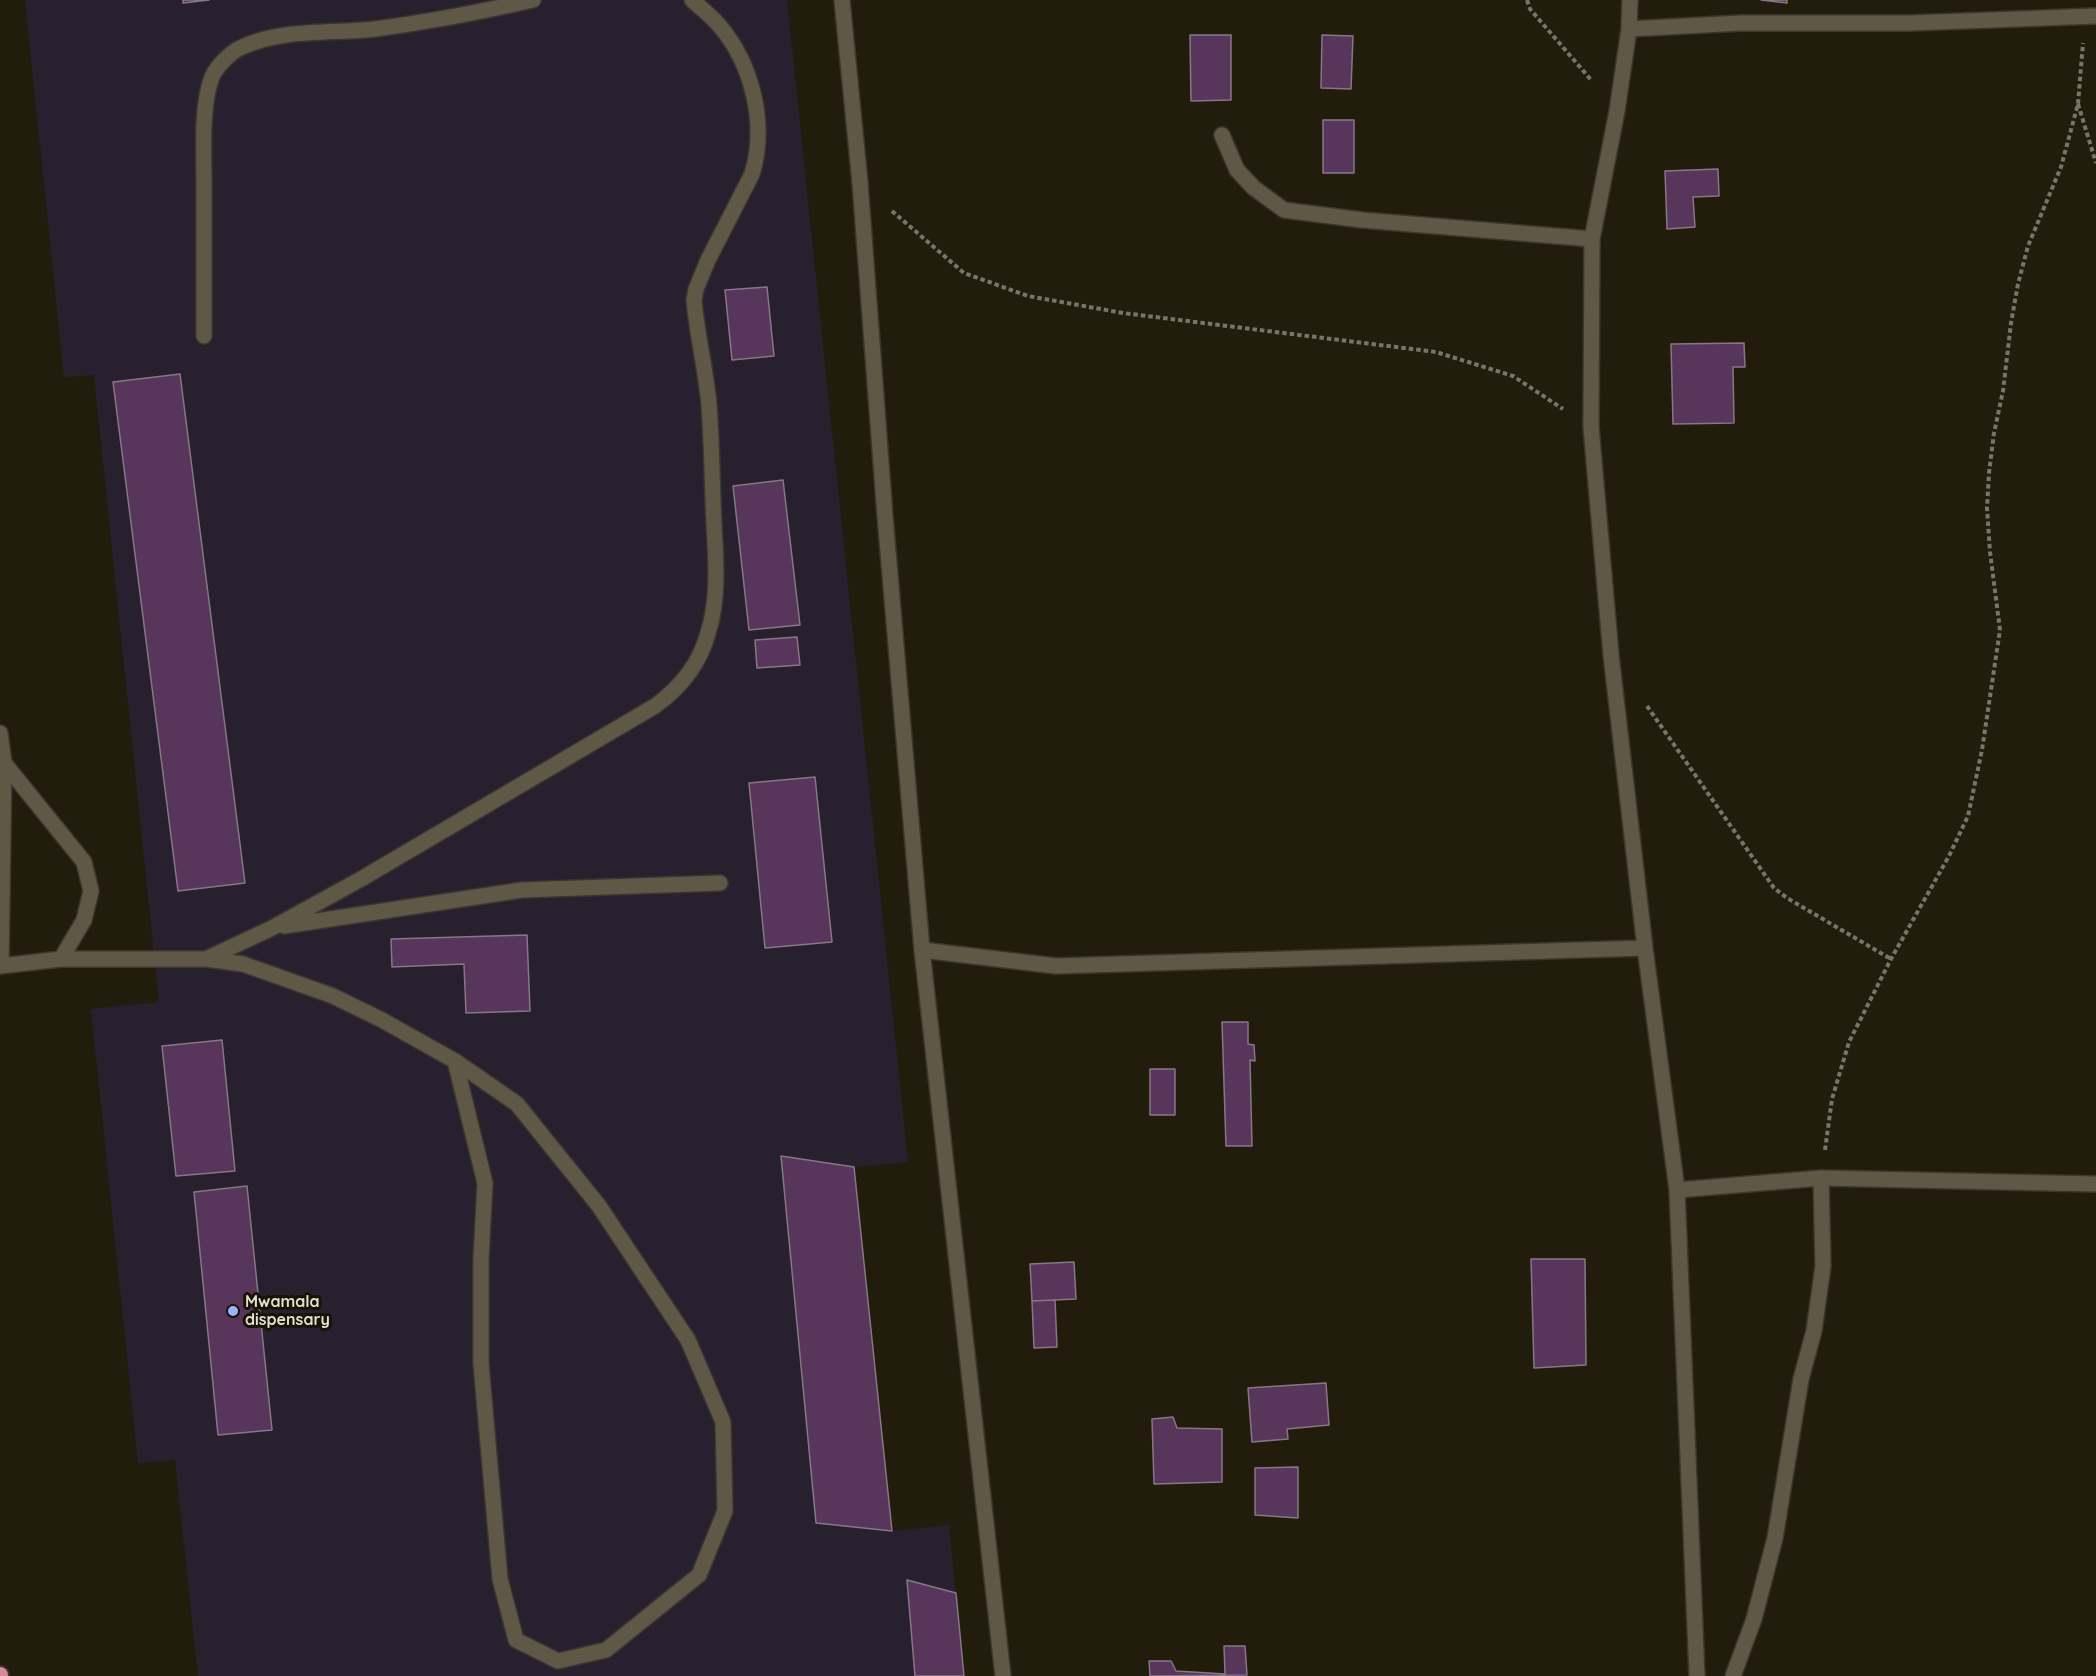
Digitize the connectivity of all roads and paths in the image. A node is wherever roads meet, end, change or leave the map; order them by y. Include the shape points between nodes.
1 (533, 0) edge
2 (692, 0) edge
3 (842, 0) edge
4 (1527, 0) edge
5 (1630, 0) edge
6 (2091, 16) edge
7 (1629, 29) junction
8 (2078, 104) junction
9 (1617, 111) junction
10 (1222, 135) dead end
11 (2096, 163) edge
12 (860, 183) junction
13 (1592, 239) junction
14 (204, 336) dead end
15 (1591, 427) junction
16 (1643, 702) dead end
17 (0, 733) edge
18 (4, 763) junction
19 (720, 883) dead end
20 (272, 928) junction
21 (1645, 948) junction
22 (922, 950) junction
23 (61, 959) junction
24 (206, 959) junction
25 (1891, 959) junction
26 (0, 966) edge
27 (455, 1061) junction
28 (1821, 1178) junction
29 (2096, 1184) edge
30 (1677, 1190) junction
31 (1003, 1676) edge
32 (1697, 1676) edge
33 (1733, 1676) edge

1 - 14 street via 374,29 288,35 239,48 228,57 213,74 208,91
2 - 20 street via 719,24 747,71 758,126 753,174 708,260 694,300 709,403 716,567 713,613 699,656 672,694 655,706
3 - 12 street
4 - 9 path via 1530,9
5 - 7 street
6 - 7 street
6 - 8 path
7 - 9 street
8 - 11 path
8 - 25 path via 2061,166 2028,246 1994,433 1987,508 2000,630 1968,816
9 - 13 street
10 - 13 street via 1237,170 1284,210
12 - 15 path via 964,273 1028,296 1123,313 1436,352 1513,376
12 - 22 street
13 - 15 street
15 - 21 street via 1611,655
16 - 25 path via 1774,888
17 - 18 street
18 - 23 street via 84,862 91,891 84,920
18 - 26 street
19 - 20 street via 522,890
20 - 24 street
21 - 22 street via 1056,966
21 - 30 street
22 - 31 street
23 - 24 street
23 - 26 street
24 - 27 street via 243,964 333,996
25 - 28 path via 1849,1042 1832,1099
27 - 27 street via 517,1104 599,1206 688,1340 723,1422 725,1510 699,1575 606,1650 558,1661 516,1640 500,1579 481,1364 485,1183
28 - 29 street
28 - 30 street
28 - 33 street via 1823,1266 1814,1331 1801,1379 1775,1539 1754,1619
30 - 32 street

